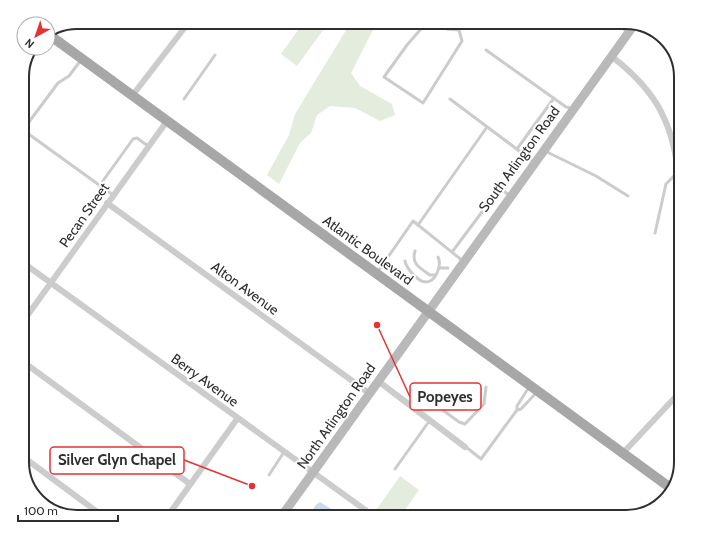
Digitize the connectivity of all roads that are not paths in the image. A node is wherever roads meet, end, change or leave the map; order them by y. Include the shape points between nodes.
1 (184, 29) edge
2 (421, 29) edge
3 (446, 29) edge
4 (630, 29) edge
5 (459, 30) joint
6 (56, 40) edge
7 (486, 50) dead end
8 (215, 55) dead end
9 (611, 56) junction
10 (82, 59) junction
11 (132, 96) junction
12 (554, 98) junction
13 (184, 99) dead end
14 (450, 100) dead end
15 (573, 108) junction
16 (167, 121) junction
17 (29, 122) edge
18 (488, 127) junction
19 (29, 134) edge
20 (148, 146) junction
21 (674, 147) edge
22 (517, 149) junction
23 (543, 150) junction
24 (534, 162) junction
25 (674, 176) edge
26 (100, 186) junction
27 (113, 195) junction
28 (510, 196) junction
29 (628, 196) dead end
30 (107, 203) junction
31 (418, 225) junction
32 (655, 233) dead end
33 (415, 250) dead end
34 (452, 252) junction
35 (438, 257) dead end
36 (405, 261) dead end
37 (463, 261) junction
38 (29, 267) edge
39 (440, 268) junction
40 (448, 268) dead end
41 (376, 274) junction
42 (435, 275) junction
43 (51, 283) junction
44 (428, 311) junction
45 (29, 313) edge
46 (29, 366) edge
47 (378, 381) junction
48 (486, 387) dead end
49 (534, 388) junction
50 (417, 391) dead end
51 (369, 393) junction
52 (674, 398) edge
53 (517, 410) junction
54 (237, 419) junction
55 (430, 420) junction
56 (465, 447) joint
57 (284, 452) junction
58 (623, 453) junction
59 (29, 461) edge
60 (395, 470) dead end
61 (313, 473) junction
62 (269, 475) dead end
63 (190, 484) junction
64 (667, 486) edge
65 (95, 510) edge
66 (172, 510) edge
67 (286, 510) edge
68 (364, 510) edge

1 - 11 street
2 - 5 lane via 384,77 423,103 462,41
3 - 5 lane
4 - 9 main road, South Arlington Road
6 - 10 main road, Atlantic Boulevard
7 - 12 lane
8 - 13 lane
9 - 15 main road, South Arlington Road
9 - 21 street via 634,74 655,99 665,117
10 - 11 main road, Atlantic Boulevard
10 - 17 lane via 69,76 58,83
11 - 16 main road, Atlantic Boulevard
12 - 15 lane via 566,107
12 - 22 lane
14 - 18 lane
15 - 23 main road, South Arlington Road
16 - 20 street, Pecan Street
16 - 41 main road, Atlantic Boulevard
18 - 22 lane
18 - 31 lane
19 - 26 lane
20 - 26 lane via 137,138 134,139
20 - 27 street, Pecan Street
22 - 24 lane
23 - 24 main road, South Arlington Road
23 - 29 lane via 596,176
24 - 28 main road, South Arlington Road
25 - 32 lane via 666,184
26 - 27 lane
27 - 30 street, Pecan Street
28 - 34 lane via 500,188
28 - 37 main road, South Arlington Road
30 - 43 street, Pecan Street
30 - 51 street, Alton Avenue
31 - 34 lane
31 - 41 lane via 413,221
33 - 42 lane via 414,262 430,275
34 - 37 lane
35 - 39 lane via 441,262
36 - 42 lane via 407,269 424,282 431,280
37 - 44 main road, South Arlington Road
38 - 43 street, Berry Avenue
39 - 40 lane
39 - 42 lane
41 - 44 main road, Atlantic Boulevard
43 - 45 street, Pecan Street
43 - 54 street, Berry Avenue
44 - 47 main road, North Arlington Road
44 - 49 main road, Atlantic Boulevard
46 - 63 street
47 - 51 main road, North Arlington Road
47 - 55 street
48 - 50 lane via 484,404 465,424
49 - 53 lane via 517,406
49 - 53 lane via 521,409
49 - 58 main road, Atlantic Boulevard
51 - 61 main road, North Arlington Road
52 - 58 street
53 - 56 lane via 481,459
54 - 57 street, Berry Avenue
54 - 63 street
55 - 56 street
55 - 60 lane
57 - 61 street, Berry Avenue
57 - 62 lane
58 - 64 main road, Atlantic Boulevard
59 - 65 street
61 - 67 main road, North Arlington Road
61 - 68 street, Berry Avenue
63 - 66 street

